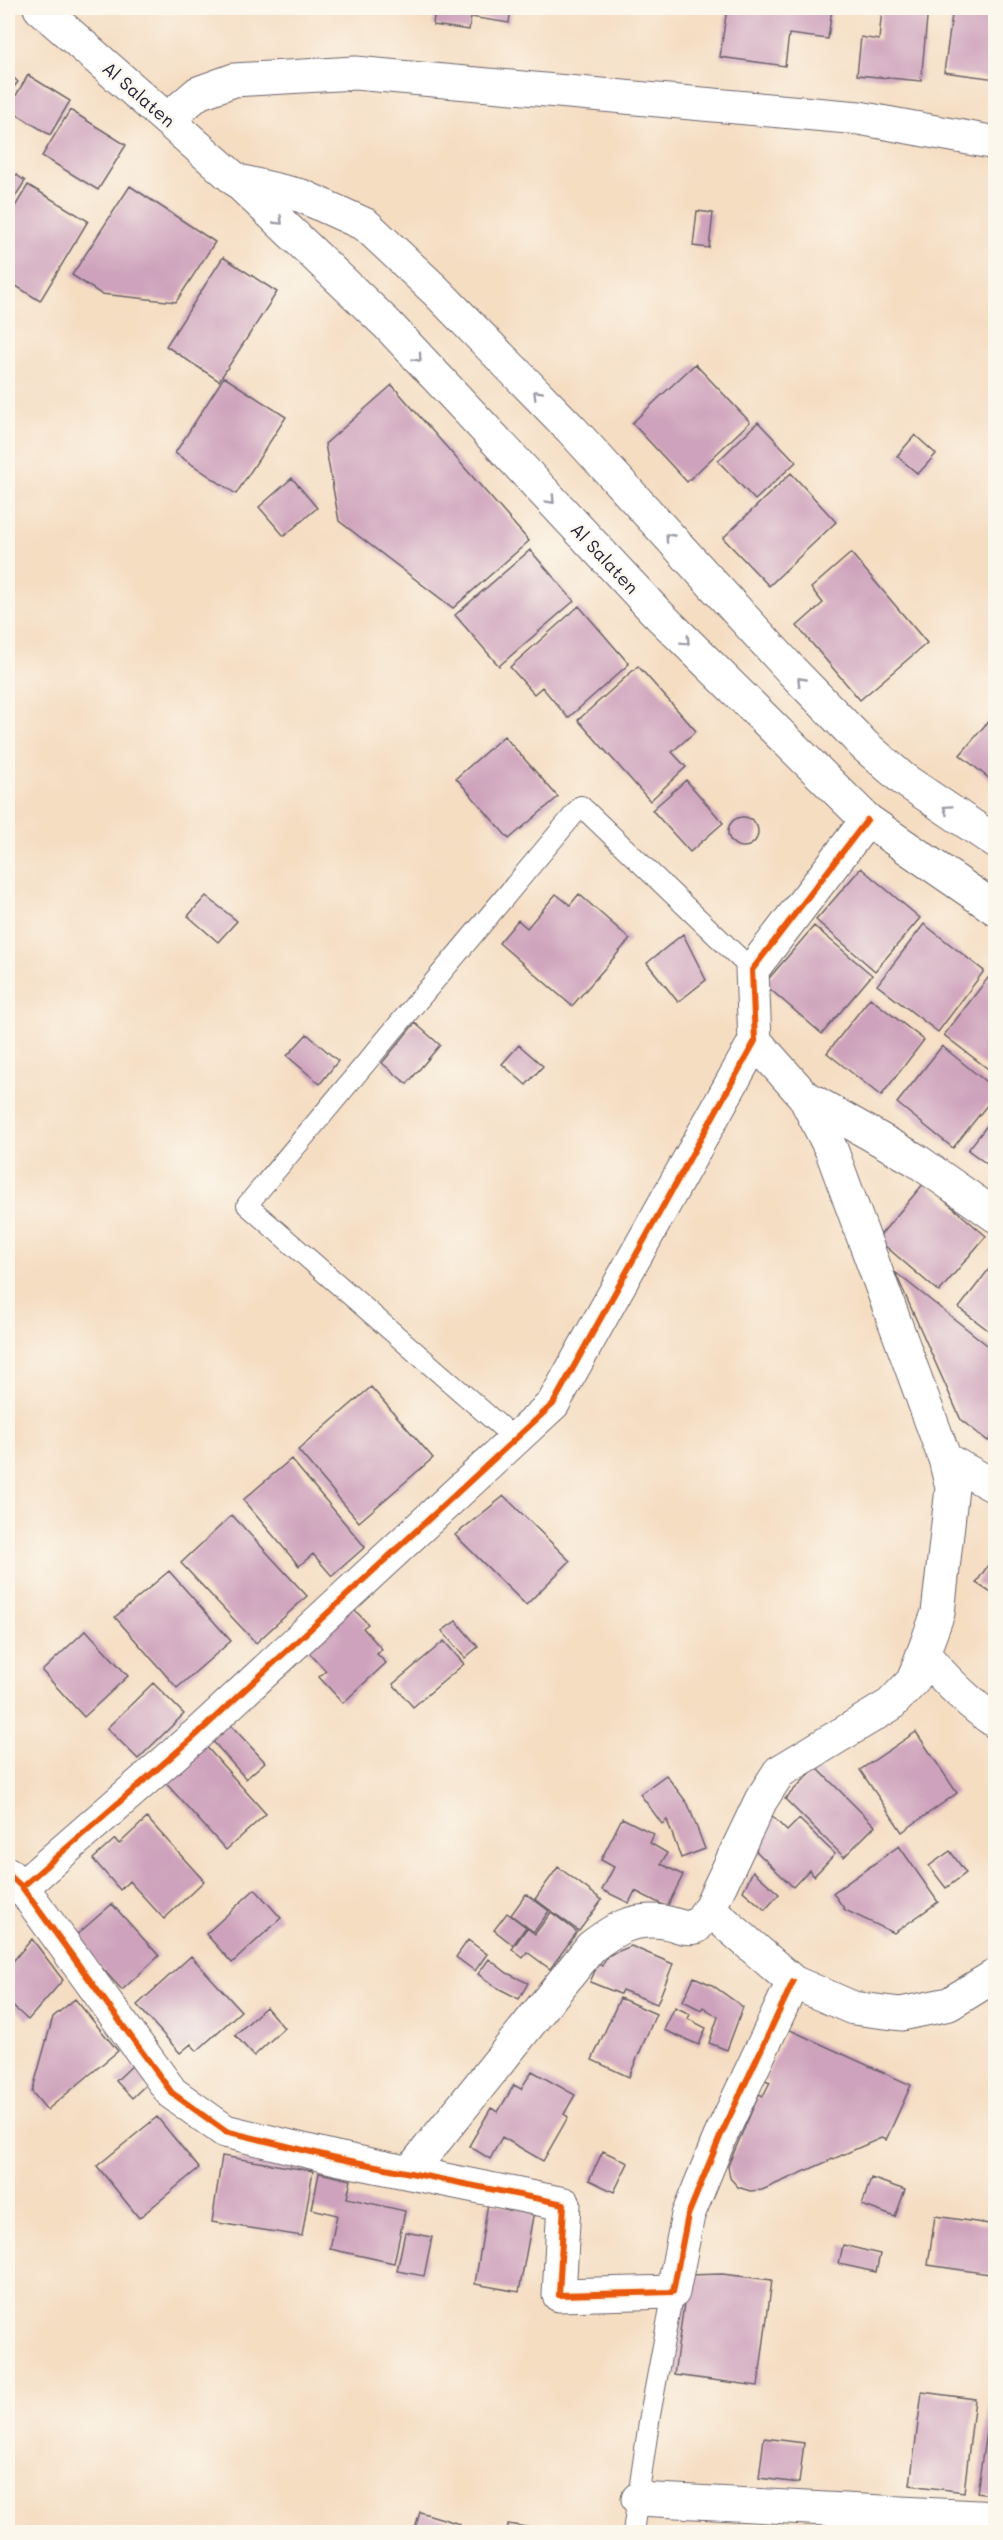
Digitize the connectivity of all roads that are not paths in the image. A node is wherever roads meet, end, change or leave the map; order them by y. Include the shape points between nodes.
1 (40, 8) edge
2 (168, 119) junction
3 (996, 143) edge
4 (237, 181) junction
5 (867, 820) junction
6 (996, 842) edge
7 (996, 909) edge
8 (752, 970) junction
9 (755, 1041) junction
10 (804, 1096) junction
11 (996, 1216) edge
12 (515, 1439) junction
13 (945, 1459) junction
14 (996, 1487) edge
15 (924, 1654) junction
16 (996, 1722) edge
17 (15, 1881) edge
18 (709, 1909) junction
19 (996, 1975) edge
20 (793, 1982) junction
21 (409, 2173) junction
22 (673, 2292) junction
23 (638, 2499) junction
24 (996, 2518) edge
25 (633, 2532) edge

1 - 2 street, Al Salaten
2 - 3 street via 198,93 234,80 355,74 859,118
2 - 4 street, Al Salaten
4 -> 5 street, Al Salaten via 388,325 655,611
6 -> 4 street, Al Salaten via 903,779 865,746 571,429 366,225 302,196
5 - 7 street, Al Salaten
5 - 8 street
8 - 9 street
8 - 12 lane via 581,806 247,1205
9 - 10 street
9 - 12 street via 553,1404
10 - 11 street via 916,1160
10 - 13 street via 831,1149
12 - 17 street via 195,1736
13 - 14 street
13 - 15 street via 952,1488 938,1613
15 - 16 street via 948,1684
15 - 18 street via 913,1681 890,1705 779,1772 760,1800
17 - 21 street via 172,2093 225,2131
18 - 20 street
18 - 21 street via 696,1927 637,1922 614,1929 591,1947
19 - 20 street via 949,2004 901,2014 853,2008
20 - 22 street via 688,2215
21 - 22 street via 564,2204 559,2295
22 - 23 lane
23 - 24 street
23 - 25 lane

